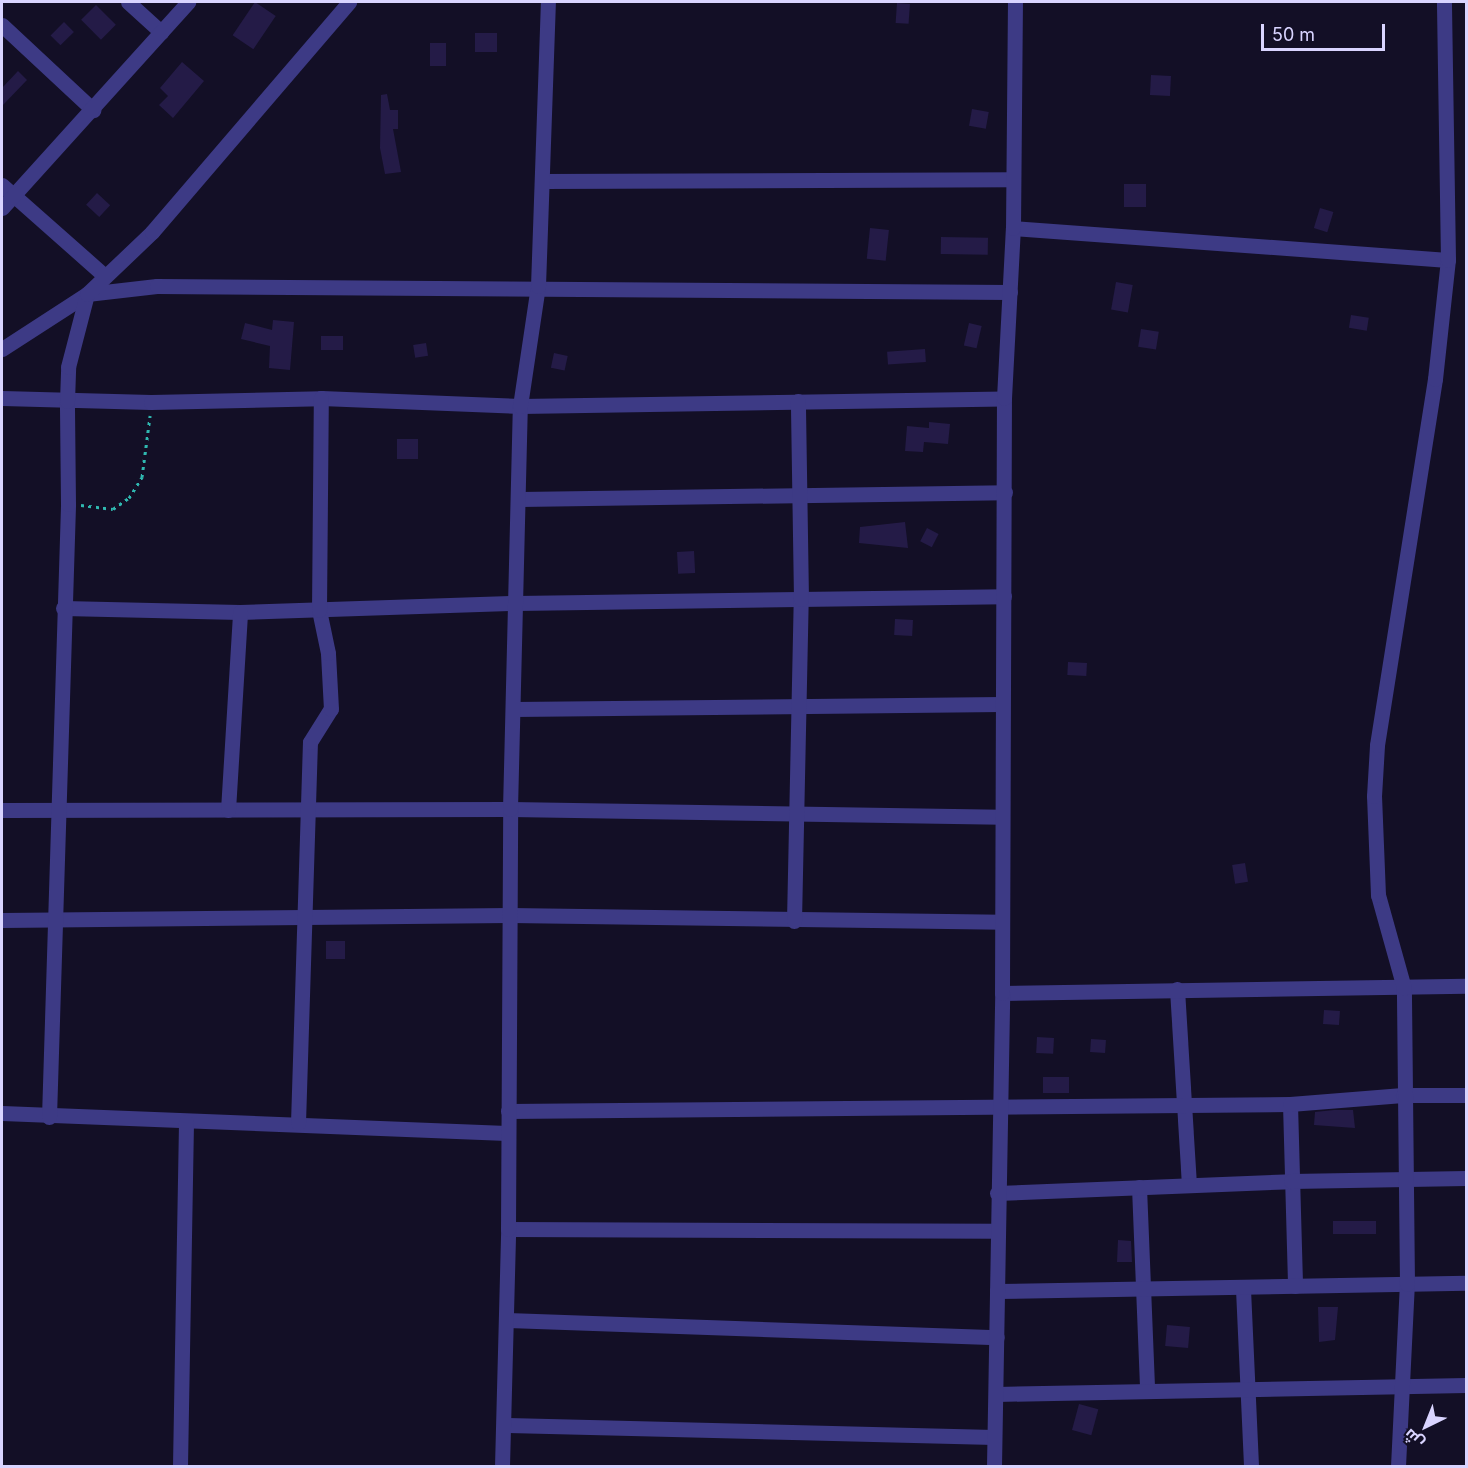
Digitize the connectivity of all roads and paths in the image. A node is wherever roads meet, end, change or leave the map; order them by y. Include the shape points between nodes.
1 (128, 2) edge
2 (188, 2) edge
3 (349, 2) edge
4 (548, 2) edge
5 (1015, 2) edge
6 (1444, 2) edge
7 (2, 25) edge
8 (161, 32) junction
9 (93, 110) junction
10 (1013, 179) junction
11 (543, 181) junction
12 (7, 190) edge
13 (2, 208) edge
14 (1014, 228) junction
15 (1448, 260) junction
16 (105, 276) junction
17 (538, 286) junction
18 (1010, 292) junction
19 (87, 294) junction
20 (2, 349) edge
21 (2, 398) edge
22 (1004, 398) junction
23 (321, 399) junction
24 (67, 401) junction
25 (798, 401) junction
26 (151, 402) junction
27 (520, 406) junction
28 (1005, 492) junction
29 (800, 495) junction
30 (520, 499) junction
31 (68, 504) junction
32 (1004, 596) junction
33 (801, 599) junction
34 (516, 603) junction
35 (63, 608) junction
36 (319, 610) junction
37 (240, 612) junction
38 (1002, 704) junction
39 (798, 706) junction
40 (514, 709) junction
41 (510, 809) junction
42 (2, 810) edge
43 (228, 810) junction
44 (310, 810) junction
45 (60, 811) junction
46 (795, 813) junction
47 (1001, 817) junction
48 (510, 915) junction
49 (302, 918) junction
50 (2, 920) edge
51 (55, 921) junction
52 (794, 921) junction
53 (1002, 922) junction
54 (1467, 986) edge
55 (1404, 988) junction
56 (1177, 989) junction
57 (1002, 993) junction
58 (1403, 1095) junction
59 (1467, 1095) edge
60 (1184, 1104) junction
61 (1290, 1104) junction
62 (999, 1106) junction
63 (508, 1111) junction
64 (2, 1113) edge
65 (49, 1117) junction
66 (186, 1122) junction
67 (298, 1123) junction
68 (507, 1133) junction
69 (1467, 1178) edge
70 (1404, 1179) junction
71 (1291, 1181) junction
72 (1189, 1184) junction
73 (1139, 1187) junction
74 (997, 1193) junction
75 (508, 1229) junction
76 (997, 1231) junction
77 (1467, 1283) edge
78 (1407, 1284) junction
79 (1295, 1286) junction
80 (1144, 1288) junction
81 (1243, 1289) junction
82 (997, 1291) junction
83 (506, 1320) junction
84 (997, 1337) junction
85 (1467, 1385) edge
86 (1403, 1386) junction
87 (1147, 1390) junction
88 (1246, 1390) junction
89 (996, 1394) junction
90 (504, 1425) junction
91 (994, 1437) junction
92 (180, 1467) edge
93 (502, 1467) edge
94 (994, 1467) edge
95 (1251, 1467) edge
96 (1398, 1467) edge

1 - 8 street
2 - 8 street
3 - 16 street via 152,232
4 - 11 street
5 - 10 street
6 - 15 street
7 - 9 street
8 - 9 street
9 - 12 street
10 - 11 street
10 - 14 street
11 - 17 street
12 - 13 street
12 - 16 street
14 - 15 street
14 - 18 street
15 - 55 street via 1435,379 1375,766 1373,848 1378,895
16 - 19 street
17 - 18 street
17 - 19 street via 157,286
17 - 27 street
18 - 22 street
19 - 20 street
19 - 24 street via 68,367
21 - 24 street
22 - 25 street
22 - 28 street
23 - 26 street
23 - 27 street
23 - 36 street
24 - 26 street
24 - 31 street
25 - 27 street
25 - 29 street
26 - 31 path via 142,477 129,498 113,509
27 - 30 street
28 - 29 street
28 - 32 street
29 - 30 street
29 - 33 street
30 - 34 street
31 - 35 street
32 - 33 street
32 - 38 street
33 - 34 street
33 - 39 street
34 - 36 street
34 - 40 street
35 - 37 street
35 - 45 street
36 - 37 street
36 - 44 street via 328,653 331,710 310,742
37 - 43 street
38 - 39 street
38 - 47 street
39 - 40 street
39 - 46 street
40 - 41 street
41 - 44 street
41 - 46 street
41 - 48 street
42 - 45 street
43 - 44 street
43 - 45 street
44 - 49 street
45 - 51 street
46 - 47 street
46 - 52 street
47 - 53 street
48 - 49 street
48 - 52 street
48 - 63 street
49 - 51 street
49 - 67 street
50 - 51 street
51 - 65 street
52 - 53 street
53 - 57 street
54 - 55 street
55 - 56 street
55 - 58 street
56 - 57 street
56 - 60 street
57 - 62 street
58 - 59 street
58 - 61 street
58 - 70 street
60 - 61 street
60 - 62 street
60 - 72 street
61 - 71 street
62 - 63 street
62 - 74 street
63 - 68 street
64 - 65 street
65 - 66 street
66 - 67 street
66 - 92 street
67 - 68 street
68 - 75 street
69 - 70 street
70 - 71 street
70 - 78 street
71 - 72 street
71 - 79 street
72 - 73 street
73 - 74 street
73 - 80 street
74 - 76 street
75 - 76 street
75 - 83 street
76 - 82 street
77 - 78 street
78 - 79 street
78 - 86 street
79 - 81 street
80 - 81 street
80 - 82 street
80 - 87 street
81 - 88 street
82 - 84 street
83 - 84 street
83 - 90 street
84 - 89 street
85 - 86 street
86 - 88 street
86 - 96 street
87 - 88 street
87 - 89 street
88 - 95 street
89 - 91 street
90 - 91 street
90 - 93 street
91 - 94 street

